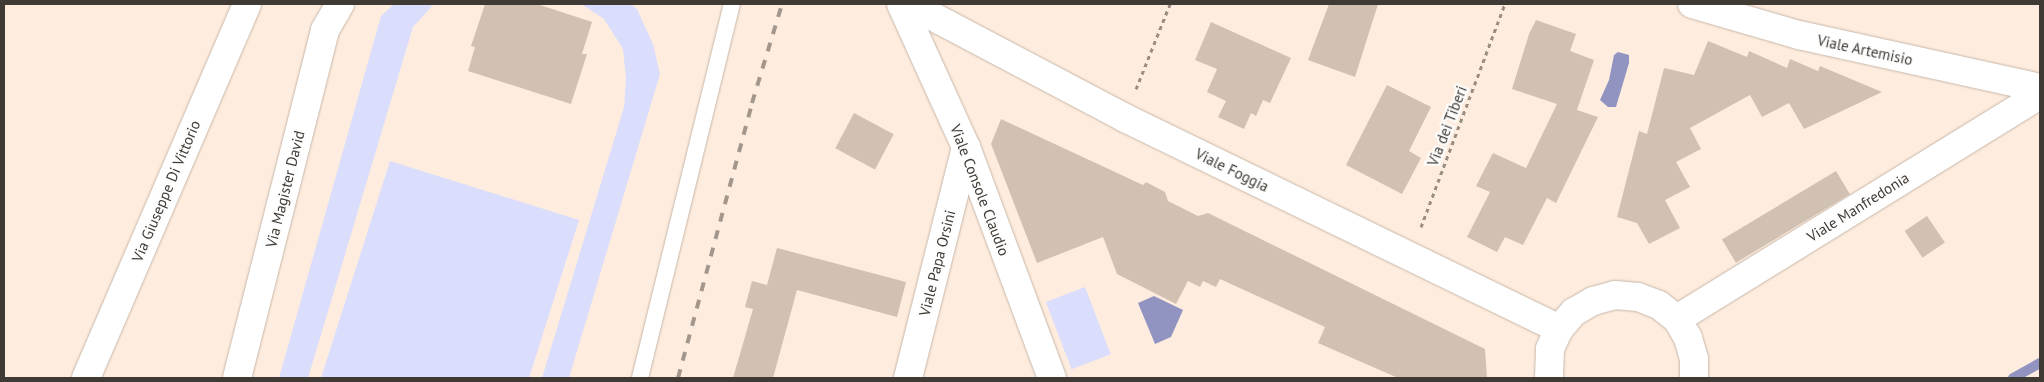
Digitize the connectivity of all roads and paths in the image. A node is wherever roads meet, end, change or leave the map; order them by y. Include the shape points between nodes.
1 (247, 4) edge
2 (340, 4) edge
3 (732, 4) edge
4 (901, 4) edge
5 (909, 4) edge
6 (1170, 4) edge
7 (1505, 4) edge
8 (1692, 4) edge
9 (2040, 88) edge
10 (2040, 95) edge
11 (1125, 118) junction
12 (966, 147) junction
13 (1410, 256) junction
14 (1676, 320) junction
15 (1559, 329) junction
16 (86, 378) edge
17 (237, 378) edge
18 (640, 378) edge
19 (908, 378) edge
20 (1052, 378) edge
21 (1549, 378) edge
22 (1694, 378) edge

1 - 16 street, Via Giuseppe Di Vittorio
2 - 17 street, Via Magister David via 325,30
3 - 18 lane
4 - 12 street, Viale Console Claudio
5 - 11 street, Viale Foggia
6 - 11 path
7 - 13 path, Via dei Tiberi
8 - 9 street, Viale Artemisio via 1799,35
10 - 14 street, Viale Manfredonia
11 - 13 street, Viale Foggia
12 - 19 street, Viale Papa Orsini
12 - 20 street, Viale Console Claudio
13 - 15 street, Viale Foggia
14 - 15 street via 1659,305 1638,297 1615,295 1593,301 1574,312
14 - 22 street via 1688,338 1694,359
15 - 21 street via 1550,349

